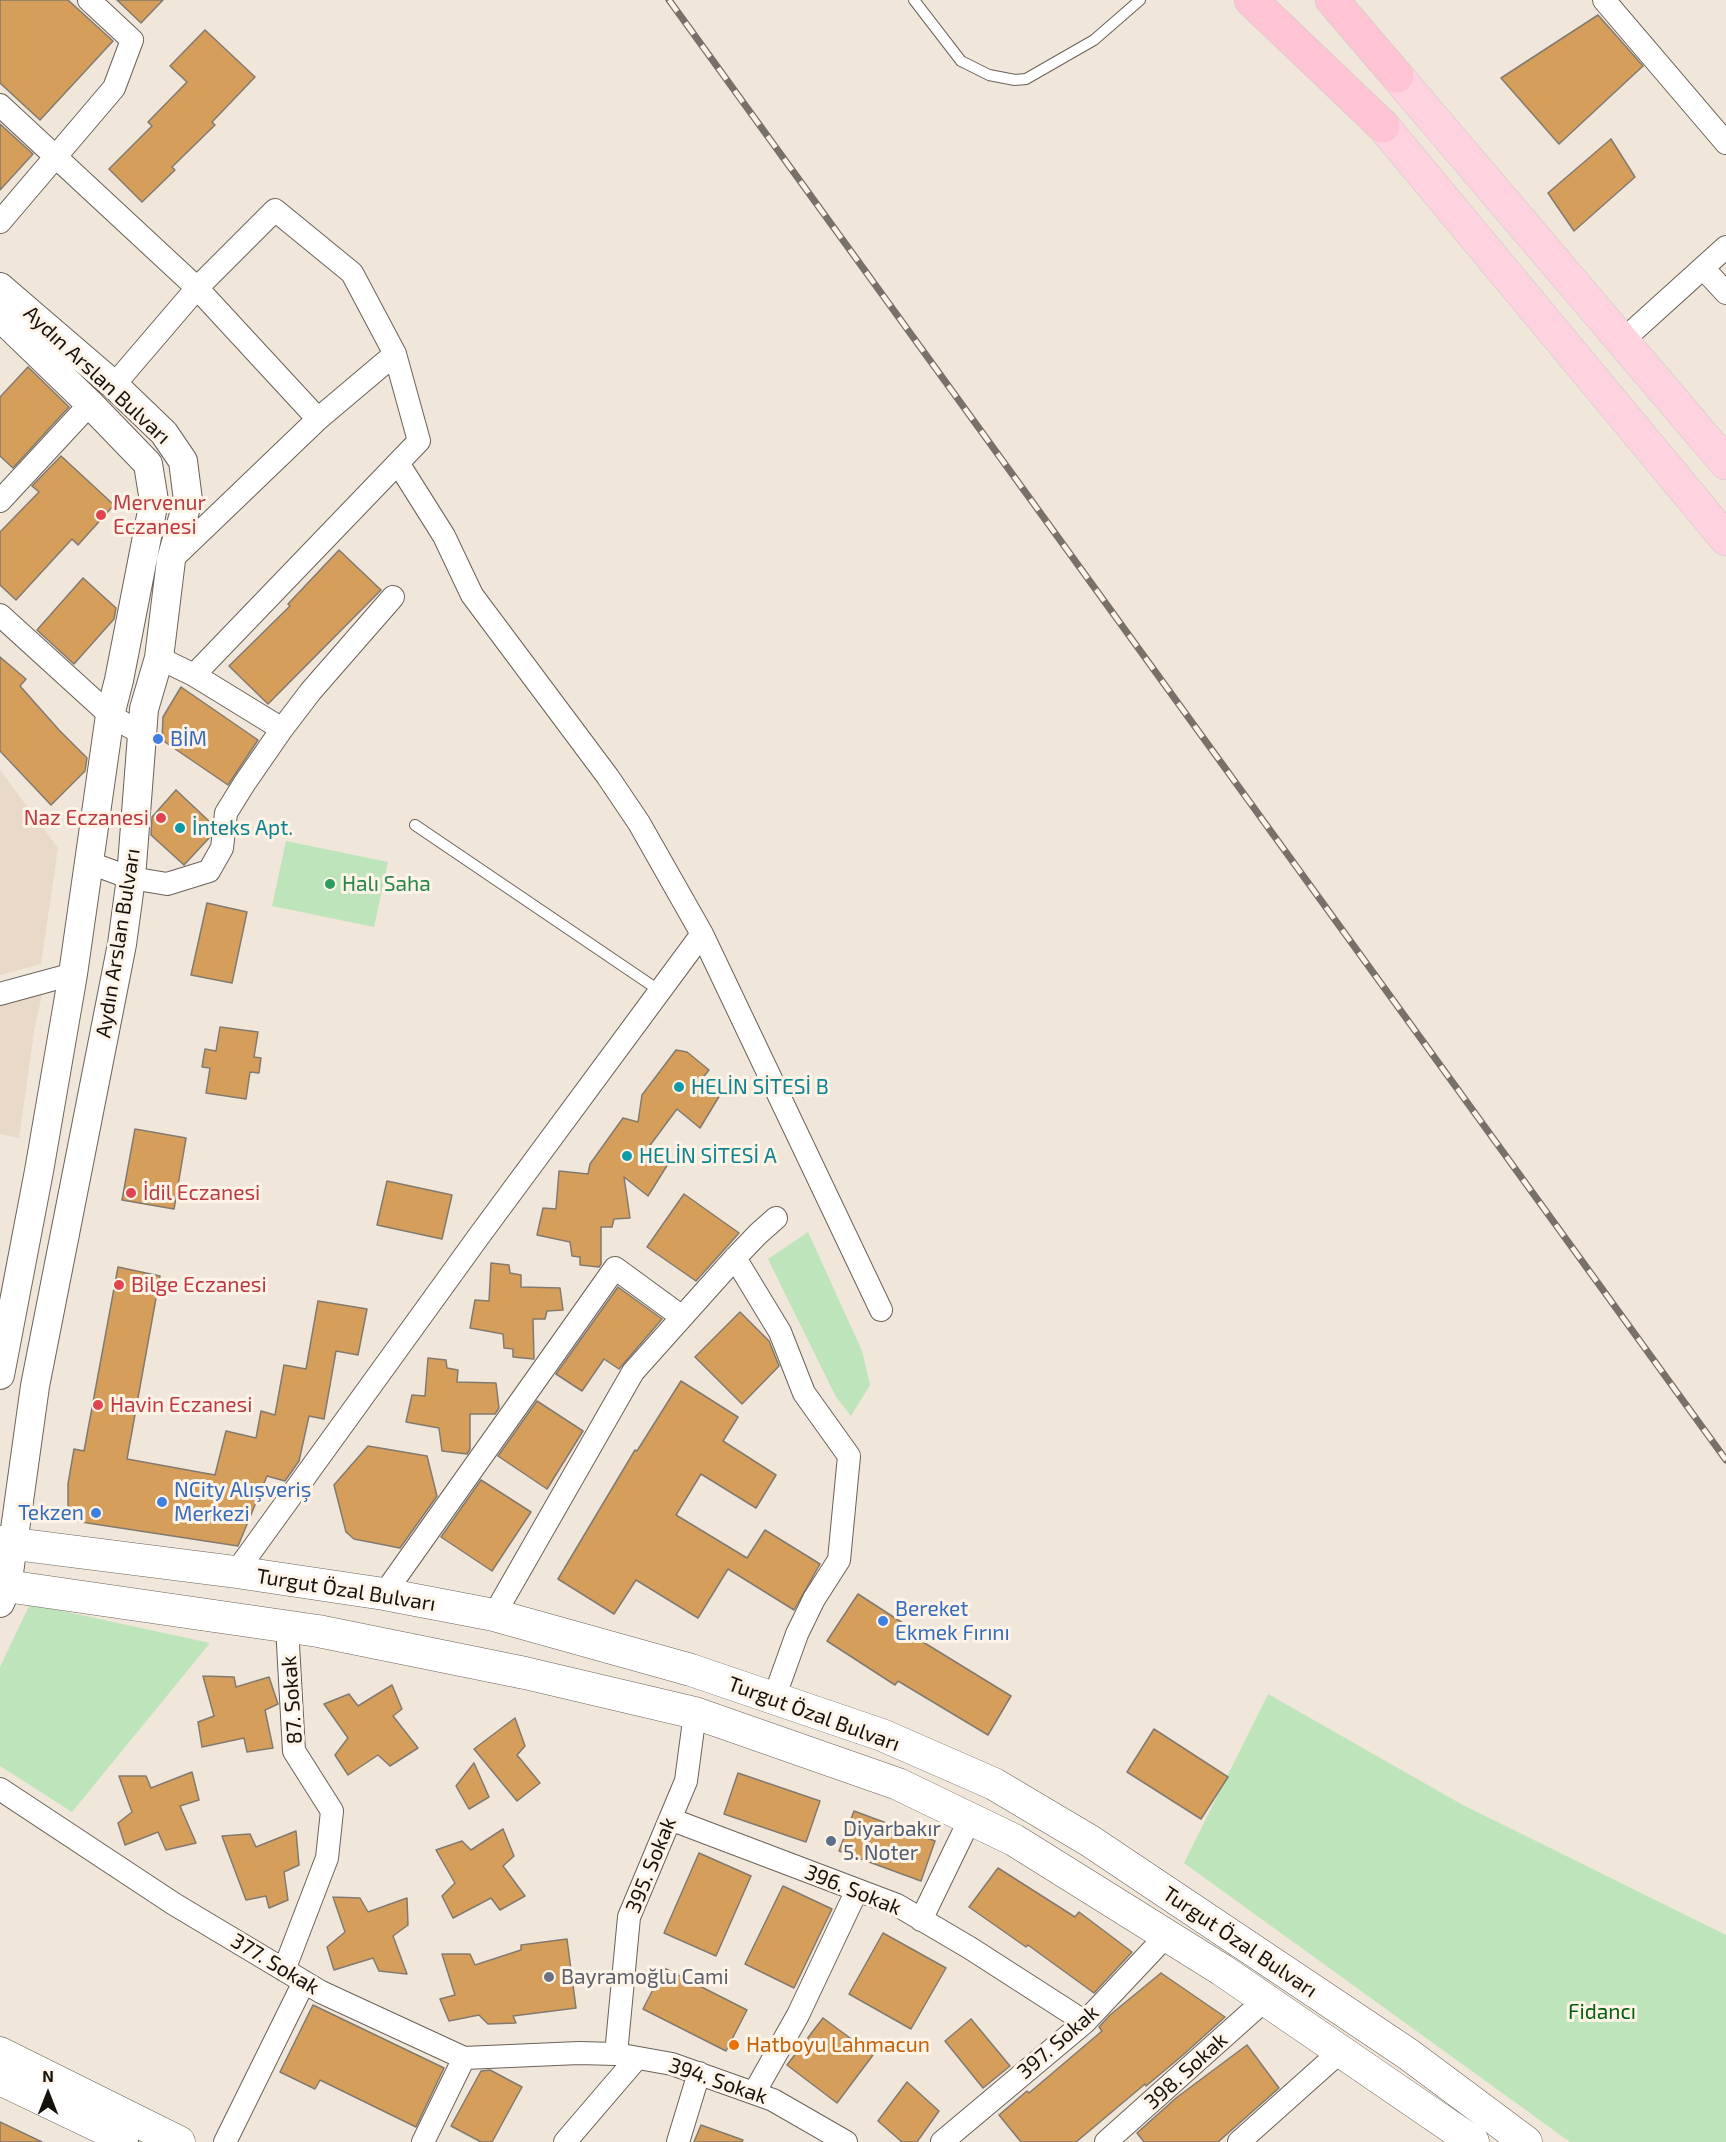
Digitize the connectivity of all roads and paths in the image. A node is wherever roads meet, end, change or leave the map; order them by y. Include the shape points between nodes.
1 (89, 0) edge
2 (914, 0) edge
3 (1140, 0) edge
4 (1251, 0) edge
5 (1280, 0) edge
6 (1332, 0) edge
7 (1359, 0) edge
8 (1604, 0) edge
9 (1397, 76) junction
10 (0, 105) edge
11 (1383, 126) junction
12 (1726, 142) edge
13 (57, 156) junction
14 (0, 222) edge
15 (1726, 247) edge
16 (1703, 268) junction
17 (0, 287) edge
18 (197, 288) junction
19 (1726, 293) edge
20 (0, 317) edge
21 (1622, 341) junction
22 (395, 354) junction
23 (114, 385) junction
24 (90, 404) junction
25 (318, 419) junction
26 (398, 463) junction
27 (1726, 463) edge
28 (0, 501) edge
29 (1726, 539) edge
30 (171, 560) junction
31 (393, 597) dead end
32 (0, 615) edge
33 (159, 658) junction
34 (194, 675) junction
35 (110, 715) junction
36 (282, 729) junction
37 (142, 734) junction
38 (415, 825) dead end
39 (90, 863) junction
40 (131, 878) junction
41 (702, 934) junction
42 (73, 974) junction
43 (660, 991) junction
44 (0, 994) edge
45 (776, 1218) dead end
46 (735, 1258) junction
47 (881, 1310) dead end
48 (682, 1317) junction
49 (0, 1375) edge
50 (6, 1543) edge
51 (236, 1572) junction
52 (2, 1592) edge
53 (384, 1594) junction
54 (494, 1615) junction
55 (287, 1627) junction
56 (774, 1698) junction
57 (695, 1713) junction
58 (0, 1789) edge
59 (670, 1819) junction
60 (970, 1819) junction
61 (857, 1890) junction
62 (921, 1920) junction
63 (1167, 1935) junction
64 (284, 1970) junction
65 (304, 1982) junction
66 (1266, 1999) junction
67 (1085, 2022) junction
68 (1342, 2050) junction
69 (0, 2053) edge
70 (579, 2054) joint
71 (626, 2056) junction
72 (464, 2058) junction
73 (699, 2073) junction
74 (0, 2079) edge
75 (754, 2093) junction
76 (430, 2140) edge
77 (128, 2141) edge
78 (1108, 2141) edge
79 (179, 2142) edge
80 (225, 2142) edge
81 (565, 2142) edge
82 (678, 2142) edge
83 (846, 2142) edge
84 (942, 2142) edge
85 (1239, 2142) edge
86 (1473, 2142) edge
87 (1526, 2142) edge

1 - 13 street via 132,40 114,88
2 - 3 lane via 961,61 989,75 1015,80 1026,79 1094,40
4 - 11 highway
5 - 11 highway
6 - 9 highway
7 - 9 highway
8 - 12 street
9 - 21 main road
10 - 13 street
11 - 29 main road
13 - 14 street
13 - 18 street
15 - 16 street
16 - 19 street
16 - 21 street
17 - 23 street, Aydın Arslan Bulvarı
18 - 22 street via 274,210 352,273
18 - 23 street
18 - 25 street
20 - 24 street, Aydın Arslan Bulvarı
21 - 27 main road
22 - 25 street
22 - 26 street via 419,441
23 - 30 street, Aydın Arslan Bulvarı via 164,433 183,461 188,500
24 - 28 street
24 - 35 street, Aydın Arslan Bulvarı via 148,465 154,501
25 - 30 street
26 - 34 street
26 - 41 street via 444,536 472,595 608,777
30 - 33 street, Aydın Arslan Bulvarı
31 - 36 street
32 - 35 street
33 - 34 street
33 - 37 street, Aydın Arslan Bulvarı via 144,709
34 - 36 street
35 - 37 street
35 - 39 street, Aydın Arslan Bulvarı
36 - 40 street via 226,813 222,848 209,871 167,885
37 - 40 street, Aydın Arslan Bulvarı
38 - 43 lane
39 - 40 street
39 - 42 street, Aydın Arslan Bulvarı
40 - 50 street, Aydın Arslan Bulvarı via 122,944
41 - 43 street
41 - 47 street
42 - 44 street
42 - 49 street, Aydın Arslan Bulvarı
43 - 51 street
45 - 46 street
46 - 48 street
46 - 56 street via 780,1332 804,1393 849,1456 839,1560 797,1634
48 - 53 street via 615,1268
48 - 54 street via 633,1372
50 - 51 main road, Turgut Özal Bulvarı
50 - 52 street, Aydın Arslan Bulvarı
51 - 53 main road, Turgut Özal Bulvarı
52 - 55 main road, Turgut Özal Bulvarı
53 - 54 main road, Turgut Özal Bulvarı
54 - 56 main road, Turgut Özal Bulvarı via 691,1670
55 - 57 main road, Turgut Özal Bulvarı via 525,1673
55 - 64 street, 87. Sokak via 294,1751 332,1811 327,1858
56 - 87 main road, Turgut Özal Bulvarı via 882,1735 994,1784 1090,1841 1408,2054
57 - 59 street, 395. Sokak via 686,1782
57 - 60 main road, Turgut Özal Bulvarı via 898,1784
58 - 64 street, 377. Sokak via 174,1904
59 - 61 street, 396. Sokak
59 - 71 street, 395. Sokak via 629,1917
60 - 62 street
60 - 63 main road, Turgut Özal Bulvarı via 1014,1840
61 - 62 street, 396. Sokak via 897,1905
61 - 75 street via 798,2015
62 - 67 street, 396. Sokak
63 - 66 main road, Turgut Özal Bulvarı
63 - 67 street, 397. Sokak
64 - 65 street, 377. Sokak
65 - 72 street, 377. Sokak
65 - 80 street
66 - 68 main road, Turgut Özal Bulvarı
66 - 78 street, 398. Sokak
67 - 84 street, 397. Sokak
68 - 85 street
68 - 86 main road, Turgut Özal Bulvarı
69 - 79 main road
70 - 71 street, 394. Sokak
70 - 72 street, 377. Sokak
71 - 73 street, 394. Sokak
71 - 81 street
72 - 76 street
73 - 75 street, 394. Sokak
73 - 82 street
74 - 77 main road
75 - 83 street, 394. Sokak

